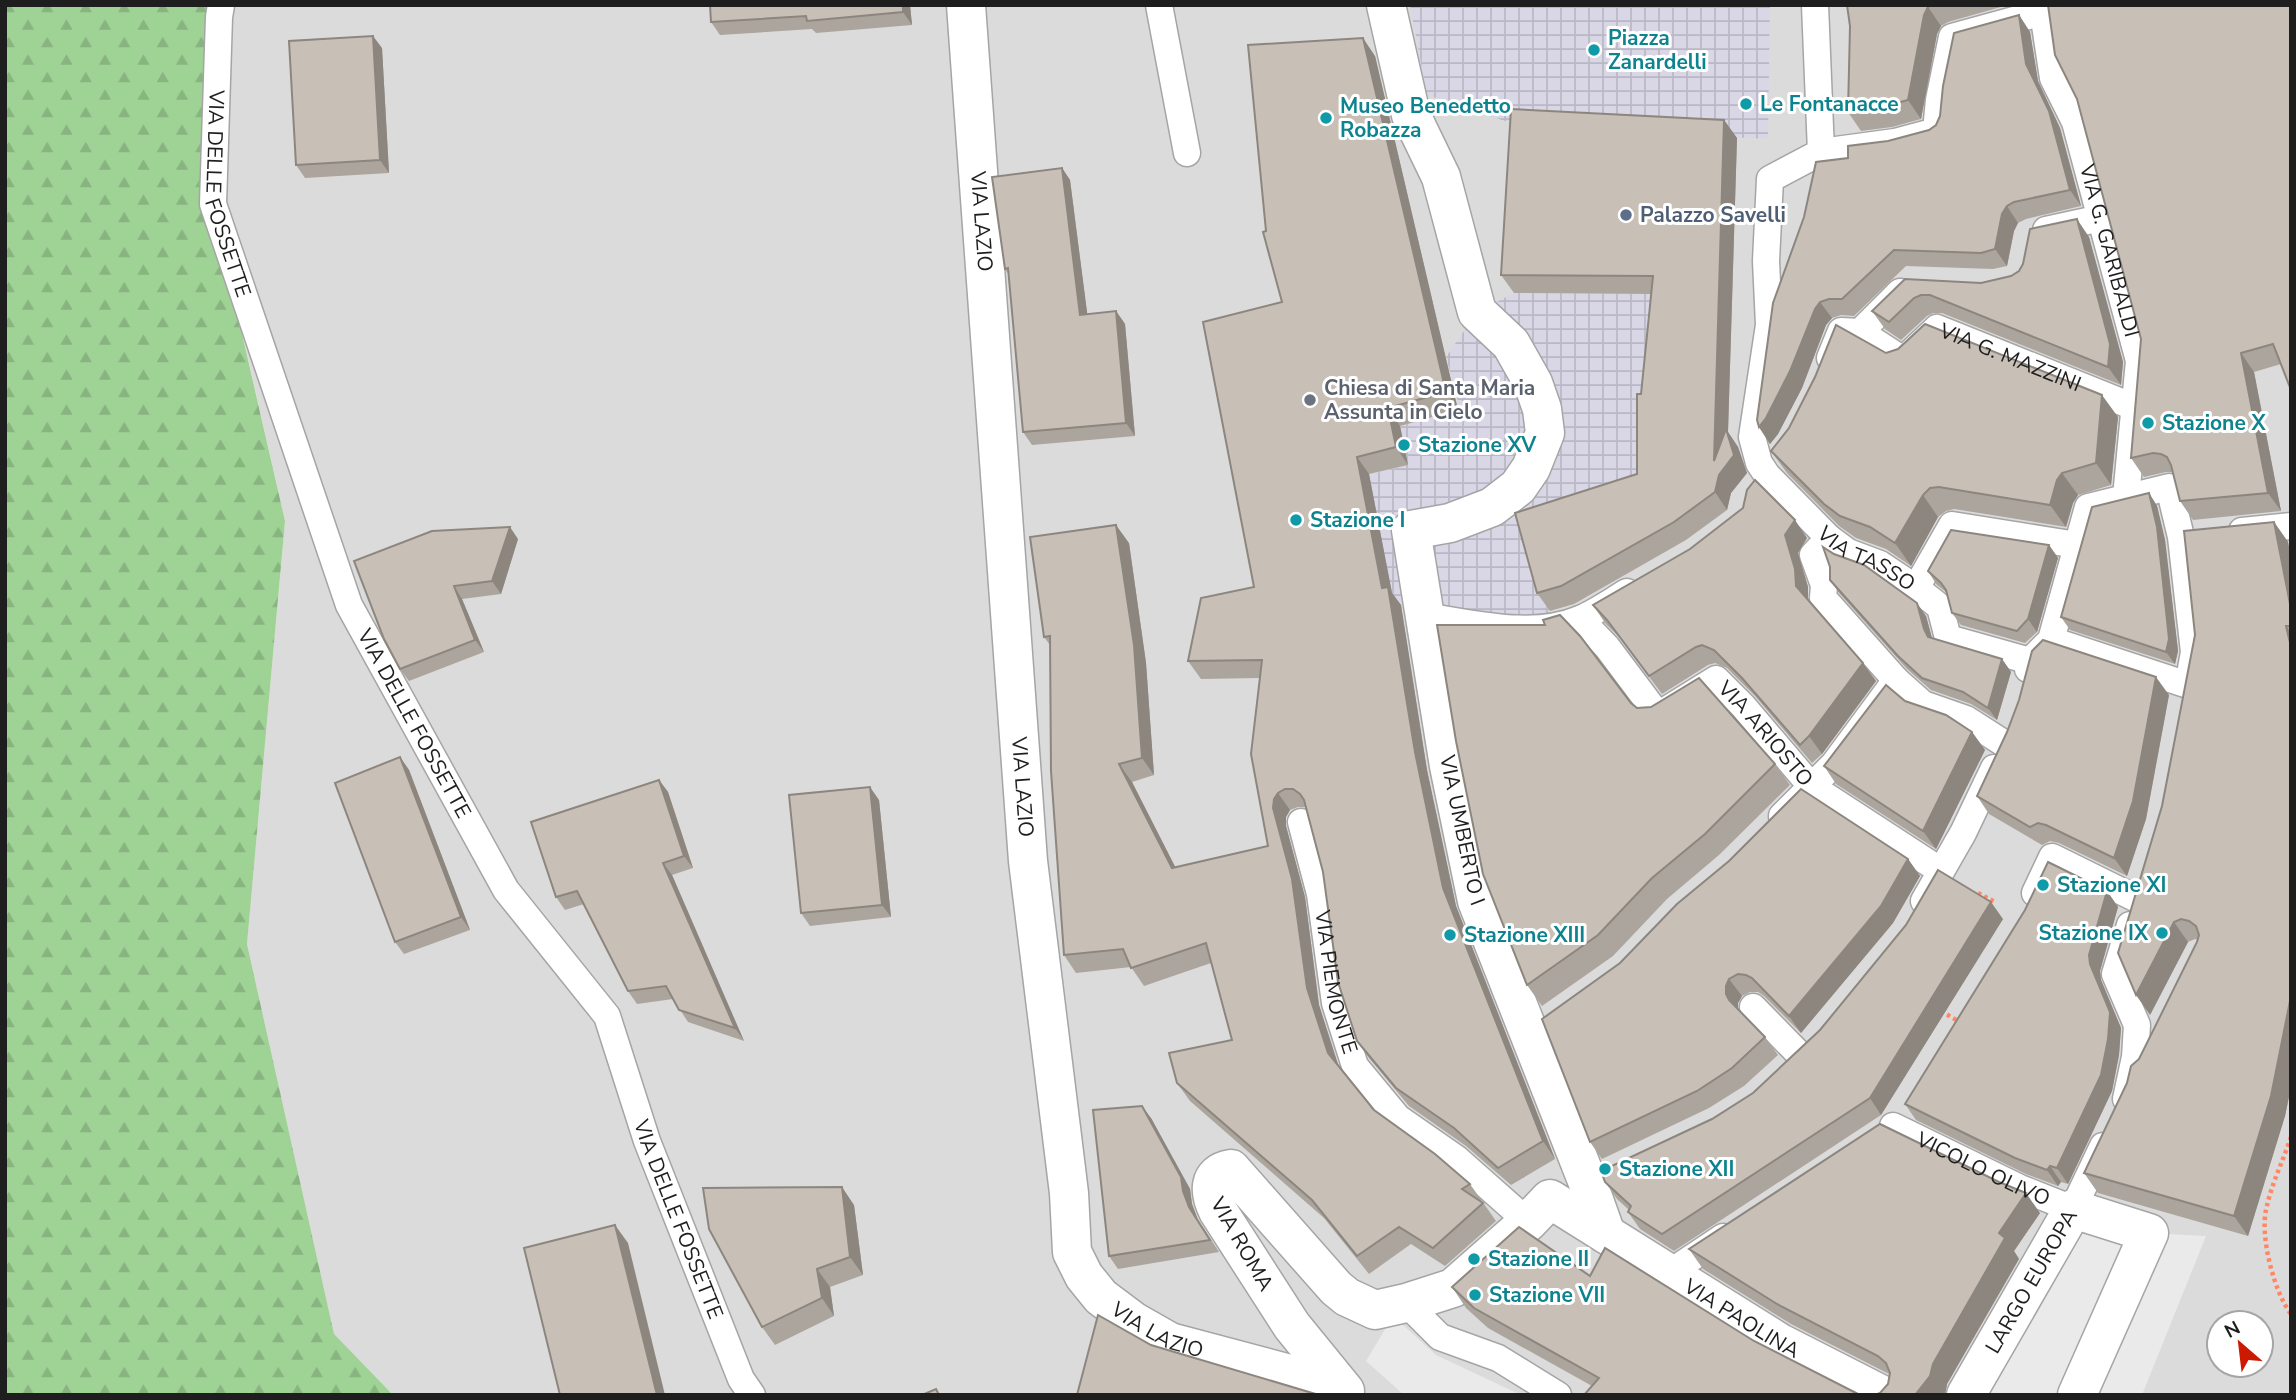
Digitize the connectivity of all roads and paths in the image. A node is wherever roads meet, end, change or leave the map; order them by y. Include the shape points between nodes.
1 (221, 5) edge
2 (966, 5) edge
3 (1159, 5) edge
4 (1386, 5) edge
5 (1815, 5) edge
6 (1821, 152) junction
7 (1187, 153) dead end
8 (2101, 218) junction
9 (2027, 245) edge
10 (1923, 281) edge
11 (1860, 332) junction
12 (1821, 381) edge
13 (2134, 407) junction
14 (1783, 454) edge
15 (1759, 484) junction
16 (2126, 497) junction
17 (2291, 526) edge
18 (2181, 537) junction
19 (1829, 538) junction
20 (2077, 545) junction
21 (1649, 579) edge
22 (1916, 588) junction
23 (1424, 616) junction
24 (1580, 619) junction
25 (2051, 640) junction
26 (2030, 661) junction
27 (1896, 680) junction
28 (2188, 685) junction
29 (2023, 688) edge
30 (2182, 711) edge
31 (1812, 787) junction
32 (1301, 822) edge
33 (1767, 832) edge
34 (1941, 871) junction
35 (2023, 917) edge
36 (1913, 920) edge
37 (1753, 1007) edge
38 (1935, 1008) edge
39 (1958, 1021) edge
40 (2162, 1025) edge
41 (1820, 1037) edge
42 (2127, 1096) junction
43 (1908, 1102) edge
44 (1893, 1126) junction
45 (2291, 1137) edge
46 (1871, 1140) edge
47 (2073, 1209) junction
48 (1748, 1221) edge
49 (1528, 1223) junction
50 (1606, 1234) junction
51 (1669, 1273) junction
52 (1406, 1303) junction
53 (2291, 1314) edge
54 (1345, 1391) edge
55 (752, 1395) edge
56 (1558, 1395) edge
57 (1882, 1395) edge
58 (1966, 1395) edge
59 (2077, 1395) edge

1 - 55 lane, VIA DELLE FOSSETTE via 213,204 349,605 506,890 607,1016 647,1141 741,1379
2 - 54 street, VIA LAZIO via 1028,861 1069,1192 1072,1252 1101,1297 1170,1342
3 - 7 lane
4 - 23 street, VIA UMBERTO I via 1411,115 1441,177 1477,312 1511,344 1533,383 1545,433 1539,453 1518,487 1492,507 1450,523 1411,530
5 - 6 lane
6 - 8 lane, VIA G. GARIBALDI via 1936,131 1952,37 2043,12 2053,78 2075,122
6 - 15 lane via 1770,179 1769,325 1752,437
8 - 9 lane via 2029,234
8 - 13 lane, VIA G. GARIBALDI via 2139,360
10 - 11 lane via 1910,281
11 - 12 lane via 1841,331
11 - 13 lane, VIA G. MAZZINI via 1903,360 1937,328
13 - 16 lane, VIA G. GARIBALDI
14 - 15 lane
15 - 19 lane, VIA TASSO
16 - 18 lane via 2169,487
16 - 20 lane via 2088,507
17 - 18 lane
18 - 28 lane via 2194,652
19 - 22 lane, VIA TASSO
19 - 27 lane via 1813,555 1824,598
20 - 22 lane, VIA TASSO via 1952,526
20 - 25 lane
21 - 24 lane
22 - 26 lane via 1940,607 1948,638
23 - 24 lane via 1506,628 1547,628
23 - 50 street, VIA UMBERTO I via 1477,901 1540,1027 1600,1177
24 - 31 lane, VIA ARIOSTO via 1658,715 1716,679
25 - 26 lane
25 - 28 lane
26 - 29 lane
27 - 31 lane
27 - 34 lane via 1923,704 2009,734
28 - 30 lane
31 - 33 lane
31 - 34 lane, VIA ARIOSTO
32 - 49 lane, VIA PIEMONTE via 1320,894 1335,1003 1355,1066 1398,1118 1457,1159
34 - 36 lane
35 - 42 lane via 2052,857 2140,888 2115,974 2137,1025
37 - 41 lane via 1791,1064
38 - 39 path
40 - 42 lane
42 - 47 lane
43 - 44 lane, VICOLO OLIVO
44 - 46 lane, VICOLO OLIVO
44 - 47 lane, VICOLO OLIVO
45 - 53 path via 2265,1211 2267,1250
47 - 58 street, LARGO EUROPA
47 - 59 street, LARGO EUROPA via 2149,1233
48 - 51 lane
49 - 50 street, VIA PAOLINA via 1550,1199
49 - 52 street via 1453,1288
50 - 51 street, VIA PAOLINA
51 - 57 street, VIA PAOLINA via 1780,1343
52 - 54 street, VIA ROMA via 1375,1310 1347,1297 1231,1169 1213,1178 1210,1187 1218,1211 1292,1326
52 - 56 lane via 1440,1337 1499,1358

